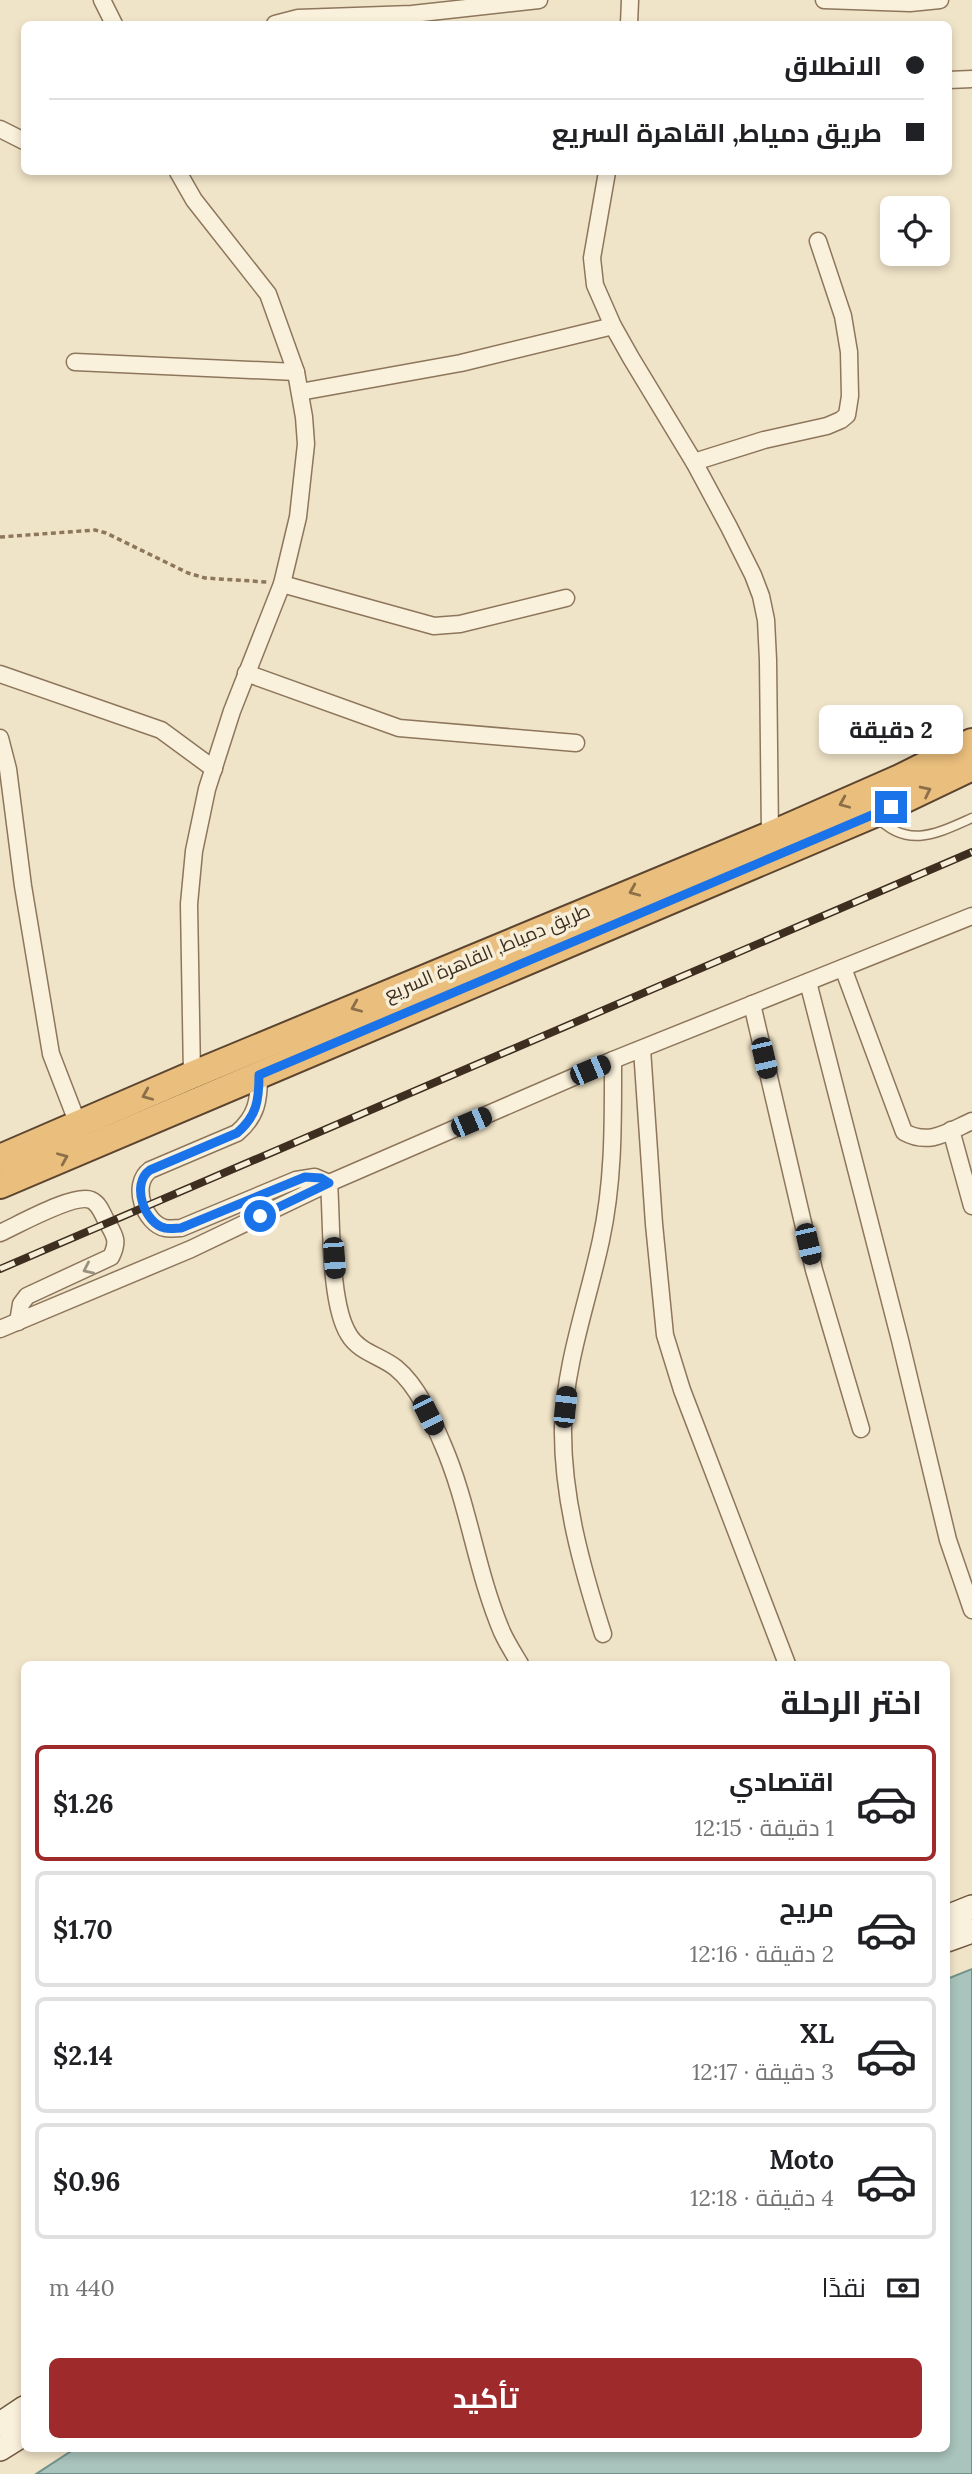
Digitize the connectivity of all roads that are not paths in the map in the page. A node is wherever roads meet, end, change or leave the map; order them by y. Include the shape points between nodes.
1 (102, 0) edge
2 (539, 0) edge
3 (630, 0) edge
4 (824, 0) edge
5 (940, 0) edge
6 (477, 4) edge
7 (112, 21) edge
8 (286, 21) edge
9 (629, 21) edge
10 (972, 79) edge
11 (952, 80) edge
12 (0, 129) edge
13 (21, 140) edge
14 (180, 175) edge
15 (606, 175) edge
16 (818, 241) dead end
17 (613, 326) junction
18 (75, 362) dead end
19 (296, 372) junction
20 (300, 392) junction
21 (694, 462) junction
22 (282, 584) junction
23 (566, 598) dead end
24 (246, 673) junction
25 (0, 674) edge
26 (0, 738) edge
27 (972, 742) edge
28 (576, 743) dead end
29 (972, 767) edge
30 (214, 769) junction
31 (874, 814) junction
32 (972, 818) edge
33 (771, 835) junction
34 (972, 916) edge
35 (843, 968) junction
36 (808, 982) junction
37 (752, 1004) junction
38 (642, 1049) junction
39 (613, 1060) junction
40 (192, 1075) junction
41 (259, 1075) junction
42 (972, 1121) edge
43 (78, 1124) junction
44 (951, 1130) junction
45 (0, 1158) edge
46 (329, 1183) junction
47 (0, 1185) edge
48 (972, 1206) edge
49 (0, 1233) edge
50 (18, 1322) junction
51 (0, 1329) edge
52 (860, 1429) dead end
53 (972, 1610) edge
54 (603, 1634) dead end
55 (518, 1661) edge
56 (786, 1661) edge
57 (972, 1907) edge
58 (950, 1916) edge
59 (972, 1931) edge
60 (950, 1939) edge
61 (21, 2410) edge
62 (0, 2424) edge
63 (21, 2436) edge
64 (0, 2449) edge

1 - 7 street
2 - 6 street
3 - 9 street
4 - 5 street via 909,4
6 - 8 street via 412,14
10 - 11 street
12 - 13 street
14 - 19 street via 268,294
15 - 17 street via 592,270
16 - 21 street via 844,316 849,352 847,415 827,426
17 - 20 street via 461,363
17 - 21 street
18 - 19 street
19 - 20 street
20 - 22 street via 306,444 303,479
21 - 33 street via 753,575 766,620
22 - 23 street via 435,626
22 - 24 street
24 - 28 street via 399,728
24 - 30 street
25 - 30 street via 161,730
26 - 43 street via 51,1054
27 -> 33 highway, طريق دمياط, القاهرة السريع
31 -> 29 highway, طريق دمياط, القاهرة السريع
30 - 40 street via 190,881
31 - 32 lane via 889,828 916,836 935,834
31 - 41 highway, طريق دمياط, القاهرة السريع
33 -> 40 highway, طريق دمياط, القاهرة السريع
34 - 35 street
35 - 36 street
35 - 44 street via 904,1132 931,1140
36 - 37 street
36 - 53 street via 948,1540
37 - 38 street
37 - 52 street via 814,1270
38 - 39 street
38 - 56 street via 665,1335 682,1391
39 - 46 street
39 - 54 street via 609,1193 570,1369 563,1426 573,1519
40 -> 43 highway, طريق دمياط, القاهرة السريع
41 - 46 street via 255,1112 237,1133 143,1175 140,1193 152,1222 181,1228 296,1180 315,1177
47 -> 41 highway, طريق دمياط, القاهرة السريع
42 - 44 street
43 - 45 highway, طريق دمياط, القاهرة السريع
44 - 48 street
46 - 50 street
46 - 55 street via 338,1304 347,1334 362,1349 398,1369 418,1396 453,1468 488,1594
49 -> 50 street via 66,1203 86,1199 98,1205 116,1236 111,1257 27,1296
50 - 51 street
57 - 58 main road
59 - 60 main road
61 - 62 main road
63 - 64 main road

